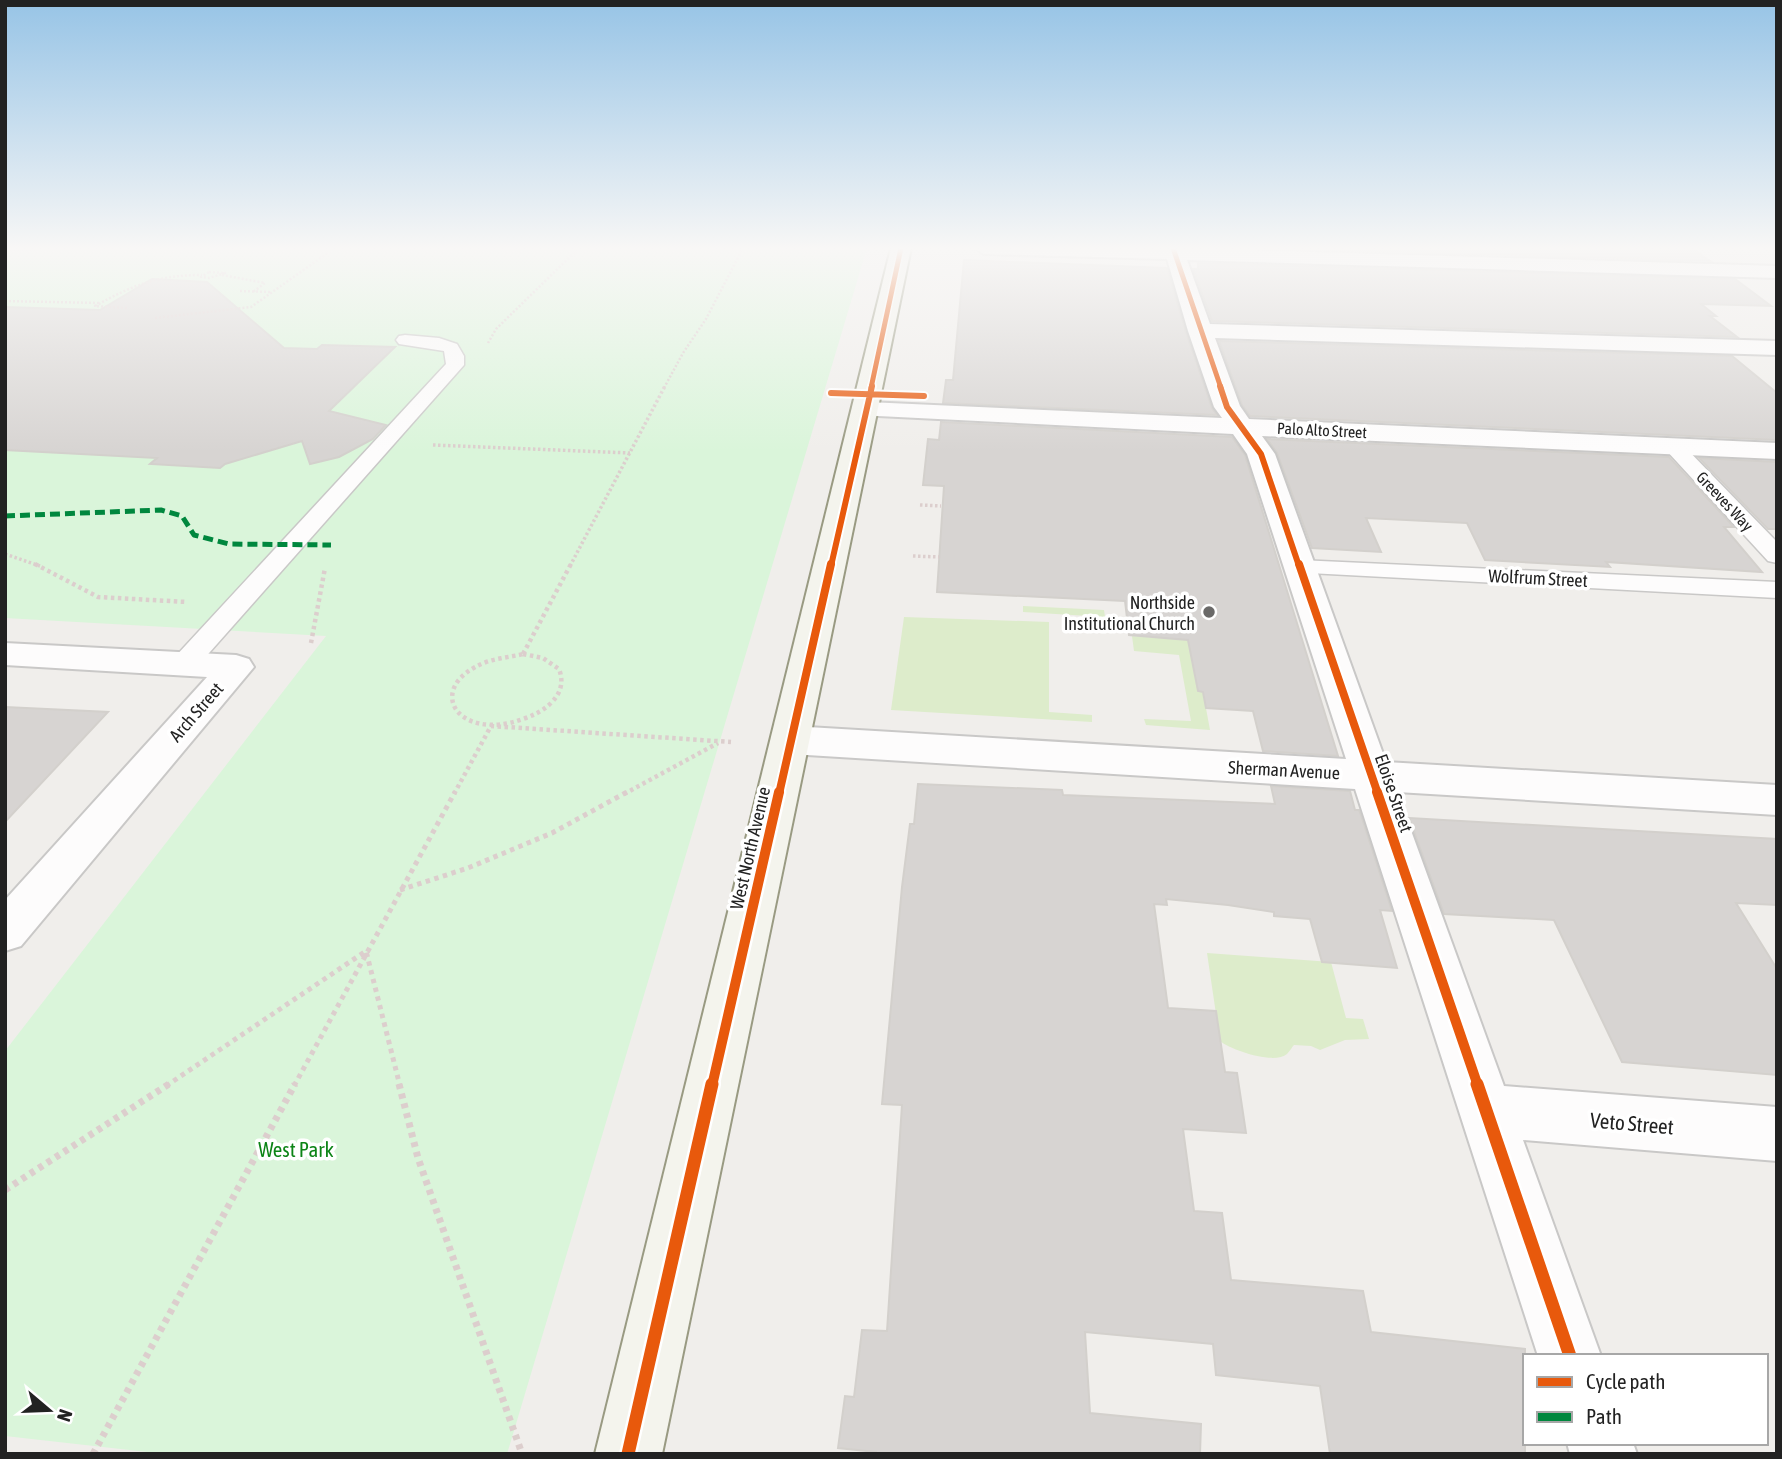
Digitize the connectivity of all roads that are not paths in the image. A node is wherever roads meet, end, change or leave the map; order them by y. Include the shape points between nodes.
1 (887, 316) edge
2 (1194, 316) edge
3 (1199, 331) junction
4 (405, 340) dead end
5 (1777, 348) edge
6 (867, 410) junction
7 (1239, 427) junction
8 (1673, 446) junction
9 (1777, 450) edge
10 (1777, 556) edge
11 (1299, 567) junction
12 (1777, 590) edge
13 (5, 654) edge
14 (184, 664) junction
15 (791, 740) junction
16 (1371, 775) junction
17 (1777, 800) edge
18 (5, 932) edge
19 (1487, 1111) junction
20 (1777, 1134) edge
21 (1569, 1354) edge
22 (628, 1454) edge

1 - 6 main road, West North Avenue
2 - 3 street, Eloise Street
3 - 5 street
3 - 7 street, Eloise Street
4 - 14 lane via 451,348 455,365
6 - 7 street, Palo Alto Street
6 - 15 main road, West North Avenue
7 - 8 street, Palo Alto Street
7 - 11 street, Eloise Street via 1261,454
8 - 9 street, Palo Alto Street
8 - 10 lane, Greeves Way
11 - 12 lane, Wolfrum Street
11 - 16 street, Eloise Street
13 - 14 street, Arch Street
14 - 18 street, Arch Street via 236,667
15 - 16 street, Sherman Avenue
15 - 22 main road, West North Avenue
16 - 17 street, Sherman Avenue
16 - 19 street, Eloise Street
19 - 20 street, Veto Street
19 - 21 street, Eloise Street

